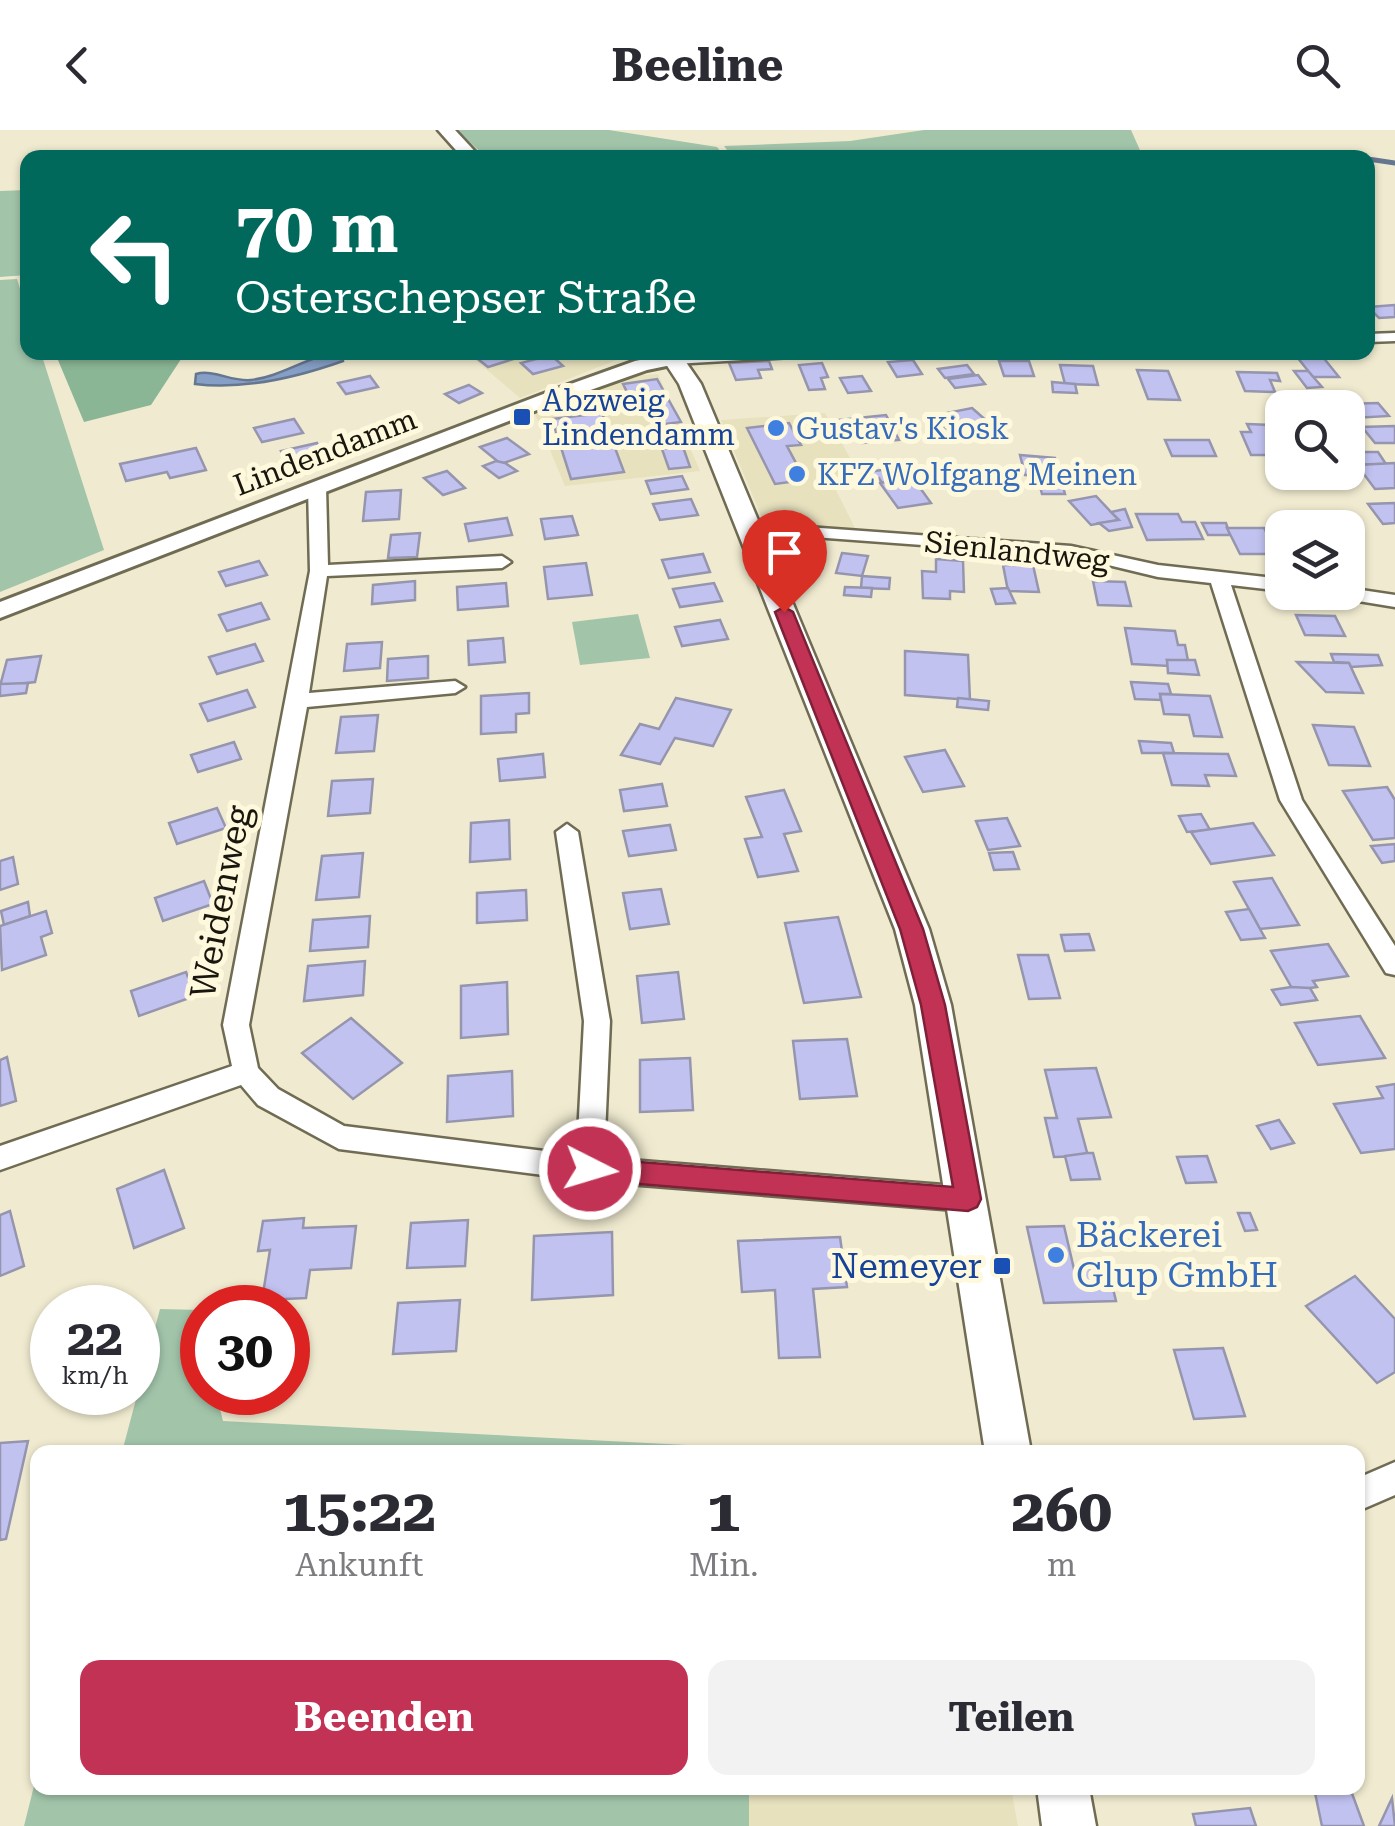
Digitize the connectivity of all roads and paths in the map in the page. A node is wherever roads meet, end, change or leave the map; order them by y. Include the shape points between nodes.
1 (446, 130) edge
2 (465, 150) edge
3 (656, 360) edge
4 (674, 360) edge
5 (317, 487) junction
6 (750, 528) junction
7 (502, 562) dead end
8 (318, 571) junction
9 (1218, 577) junction
10 (1265, 583) edge
11 (1365, 597) edge
12 (1395, 602) edge
13 (0, 611) edge
14 (454, 687) dead end
15 (298, 701) junction
16 (567, 832) dead end
17 (1395, 966) edge
18 (246, 1072) junction
19 (0, 1158) edge
20 (590, 1169) junction
21 (968, 1199) junction
22 (1007, 1445) edge
23 (1395, 1478) edge
24 (1365, 1492) edge
25 (1063, 1795) edge
26 (1069, 1826) edge

1 - 2 main road
3 - 5 street, Lindendamm
4 - 6 main road
5 - 8 street, Weidenweg
5 - 13 street, Lindendamm
6 - 9 street, Sienlandweg via 1071,551
6 - 21 main road via 912,929 933,1005
7 - 8 street
8 - 15 street, Weidenweg
9 - 10 street, Sienlandweg
9 - 17 street via 1291,800
11 - 12 street
14 - 15 street
15 - 18 street, Weidenweg via 236,1024
16 - 20 street via 598,1021
18 - 19 street
18 - 20 street via 268,1097 340,1137
20 - 21 street
21 - 22 main road
23 - 24 street
25 - 26 main road

